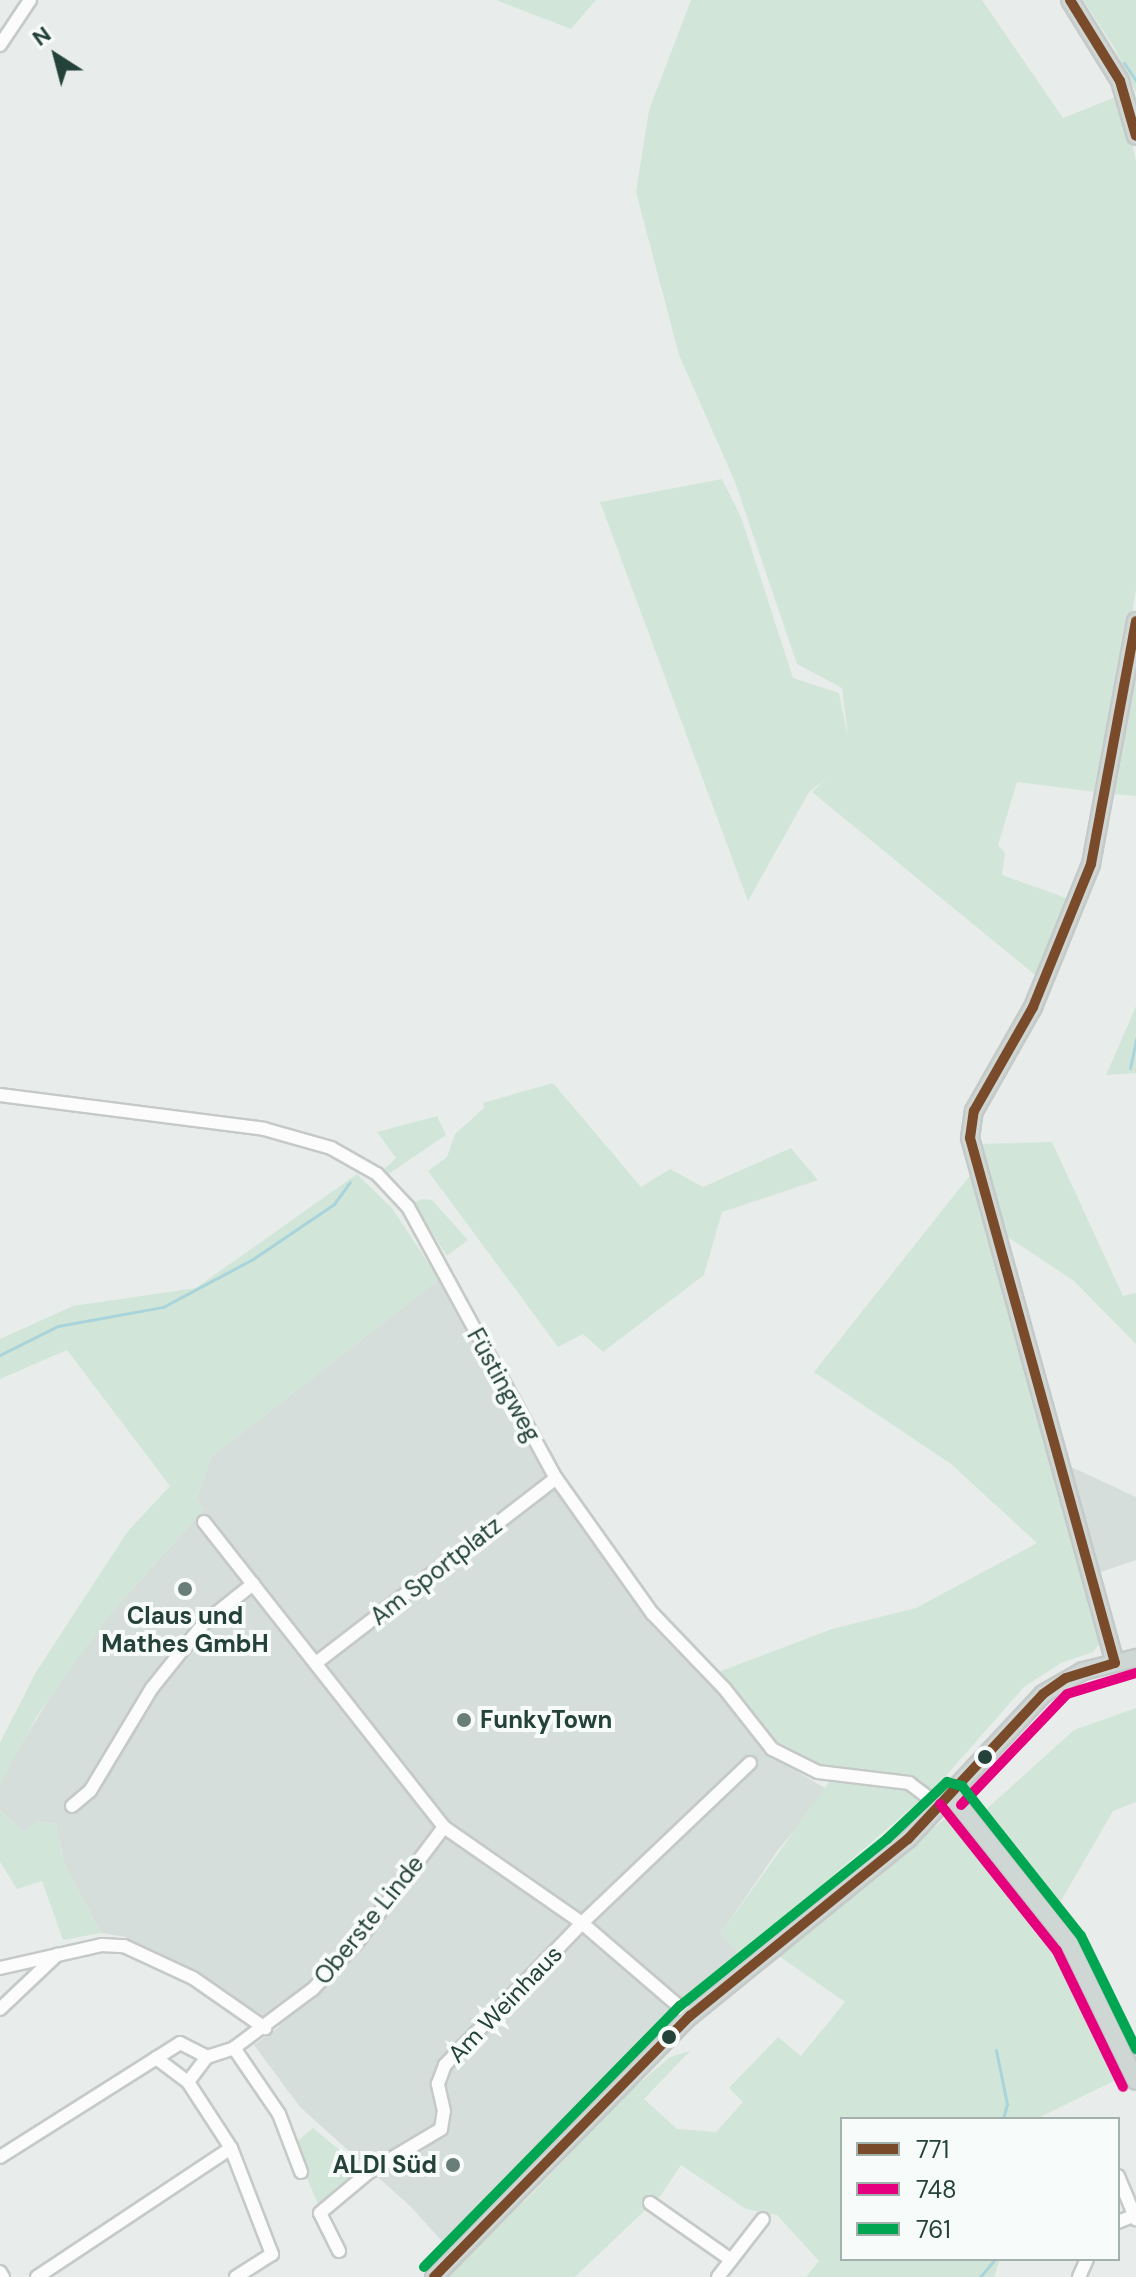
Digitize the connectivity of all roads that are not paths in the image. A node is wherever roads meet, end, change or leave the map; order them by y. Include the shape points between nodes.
1 (30, 0) edge
2 (1070, 0) edge
3 (0, 45) edge
4 (1136, 136) edge
5 (1136, 621) edge
6 (0, 1095) edge
7 (556, 1478) junction
8 (204, 1522) dead end
9 (253, 1584) junction
10 (1136, 1658) edge
11 (316, 1663) junction
12 (1115, 1663) junction
13 (750, 1763) dead end
14 (946, 1801) junction
15 (72, 1806) dead end
16 (444, 1827) junction
17 (582, 1923) junction
18 (59, 1953) junction
19 (0, 1968) edge
20 (0, 2009) edge
21 (690, 2016) junction
22 (265, 2028) junction
23 (234, 2048) junction
24 (207, 2057) junction
25 (156, 2058) junction
26 (1136, 2081) edge
27 (188, 2082) junction
28 (231, 2148) junction
29 (0, 2157) edge
30 (301, 2172) dead end
31 (1120, 2181) edge
32 (650, 2203) dead end
33 (1135, 2217) edge
34 (763, 2219) dead end
35 (339, 2251) dead end
36 (731, 2260) junction
37 (37, 2277) edge
38 (236, 2277) edge
39 (434, 2277) edge
40 (718, 2277) edge

1 - 3 street
2 - 4 main road via 1120,81
5 - 12 main road via 1107,793 1075,908 1025,1024 977,1104 970,1138
6 - 7 street, Füstingweg via 264,1129 331,1148 364,1164 408,1207
7 - 11 street, Am Sportplatz
7 - 14 street, Füstingweg via 652,1613 724,1688 772,1749 818,1772 909,1783
8 - 9 street
9 - 11 street
9 - 15 street via 204,1623 152,1688 90,1791
10 - 12 main road
11 - 16 street
12 - 14 main road via 1050,1688
13 - 17 street, Am Weinhaus
14 - 21 main road via 896,1849
14 - 26 main road via 1069,1943
16 - 17 street
16 - 22 street, Oberste Linde via 348,1952
17 - 21 street
17 - 35 street, Am Weinhaus via 445,2065 438,2084 444,2111 441,2129 369,2172 320,2213
18 - 19 street
18 - 20 street
18 - 22 street via 124,1946 193,1978
21 - 39 main road
22 - 23 street, Oberste Linde
23 - 24 street, Oberste Linde
23 - 30 street via 279,2114
24 - 25 street via 180,2043
24 - 27 street
25 - 27 street
25 - 29 street
27 - 28 street
28 - 37 street
28 - 38 street via 272,2254
31 - 33 street
32 - 36 street
34 - 36 street
36 - 40 street

